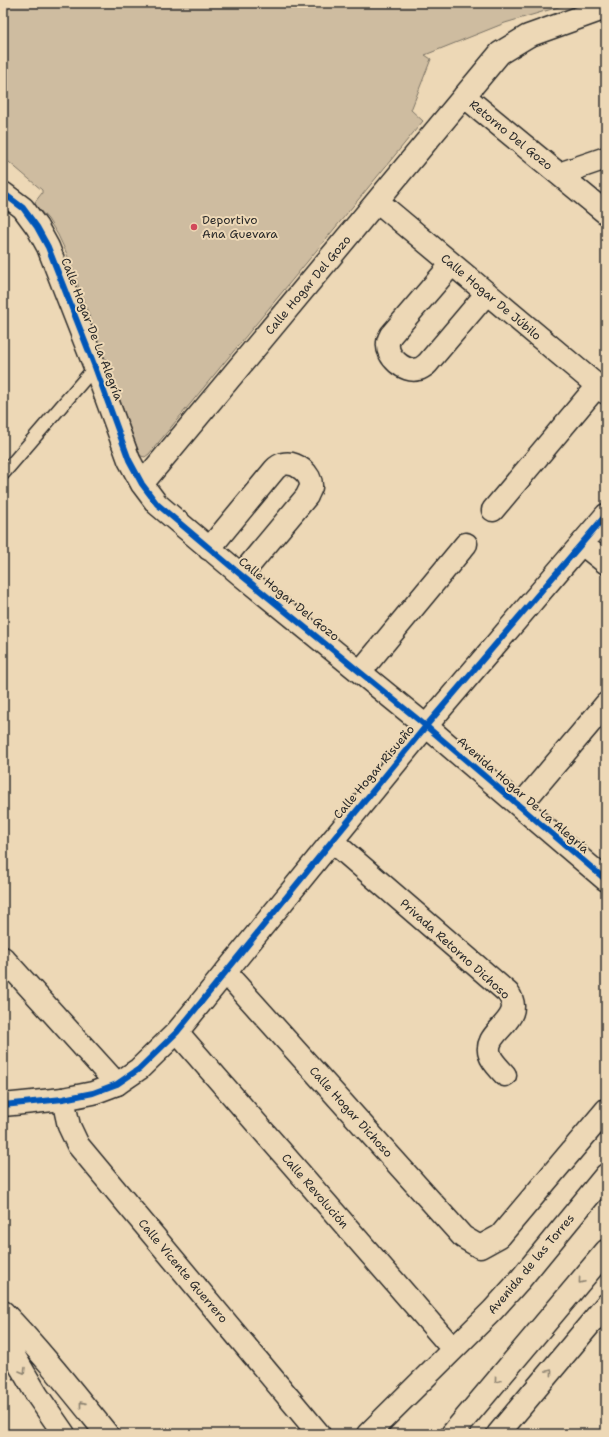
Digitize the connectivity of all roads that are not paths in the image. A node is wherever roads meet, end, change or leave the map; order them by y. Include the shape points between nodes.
1 (606, 8) edge
2 (464, 96) junction
3 (606, 158) edge
4 (559, 174) junction
5 (3, 193) edge
6 (377, 201) junction
7 (606, 213) edge
8 (452, 264) junction
9 (487, 294) junction
10 (95, 367) junction
11 (602, 389) edge
12 (3, 474) edge
13 (142, 484) junction
14 (493, 510) dead end
15 (606, 515) edge
16 (466, 544) dead end
17 (582, 544) junction
18 (209, 548) junction
19 (606, 563) edge
20 (241, 575) junction
21 (360, 672) junction
22 (606, 704) edge
23 (426, 726) junction
24 (520, 806) junction
25 (332, 841) junction
26 (606, 880) edge
27 (3, 958) edge
28 (226, 973) junction
29 (178, 1032) junction
30 (505, 1075) dead end
31 (117, 1084) junction
32 (63, 1099) junction
33 (3, 1105) edge
34 (606, 1110) edge
35 (606, 1175) edge
36 (606, 1251) edge
37 (606, 1305) edge
38 (3, 1312) edge
39 (3, 1337) edge
40 (453, 1349) junction
41 (64, 1434) edge
42 (107, 1434) edge
43 (319, 1434) edge
44 (368, 1434) edge
45 (452, 1434) edge
46 (498, 1434) edge

1 - 2 main road, Calle Hogar Del Gozo via 528,36 500,53
2 - 4 main road, Retorno Del Gozo
2 - 6 main road, Calle Hogar Del Gozo
3 - 4 main road, Retorno Del Gozo
4 - 7 main road, Retorno Del Gozo
5 - 10 main road, Calle Hogar De La Alegría via 22,208 41,233
6 - 8 main road, Calle Hogar De Júbilo
6 - 13 main road, Calle Hogar Del Gozo
8 - 9 main road, Calle Hogar De Júbilo
8 - 9 main road via 391,334 388,351 398,362 411,370 419,369 426,364
9 - 11 main road, Calle Hogar De Júbilo
10 - 12 lane
10 - 13 main road, Calle Hogar De La Alegría via 129,460
11 - 14 main road
13 - 18 main road, Calle Hogar Del Gozo via 157,504
15 - 17 main road, Calle Hogar Risueño
16 - 21 main road
17 - 19 main road
17 - 23 main road, Calle Hogar Risueño
18 - 20 main road, Calle Hogar Del Gozo
18 - 20 main road via 275,469 282,464 298,467 310,479 311,488 307,496
20 - 21 main road, Calle Hogar Del Gozo
21 - 23 main road, Calle Hogar Del Gozo
22 - 24 main road
23 - 24 main road, Avenida Hogar De La Alegría
23 - 25 main road, Calle Hogar Risueño
24 - 26 main road, Avenida Hogar De La Alegría
25 - 28 main road, Calle Hogar Risueño
25 - 30 main road, Privada Retorno Dichoso via 511,996 514,1008 511,1016 489,1046 492,1060
27 - 31 main road
28 - 29 main road, Calle Hogar Risueño
28 - 34 main road, Calle Hogar Dichoso via 463,1237 480,1247 500,1236
29 - 31 main road, Calle Hogar Risueño via 139,1069
29 - 40 main road, Calle Revolución
31 - 32 main road, Calle Hogar Risueño via 93,1093
32 - 33 main road, Calle Hogar Risueño
32 - 43 main road, Calle Vicente Guerrero via 69,1126 78,1145
35 - 40 main road, Avenida de las Torres via 519,1281
36 -> 45 main road
46 -> 37 main road
42 -> 38 main road
39 -> 41 main road
40 - 44 main road, Avenida de las Torres

